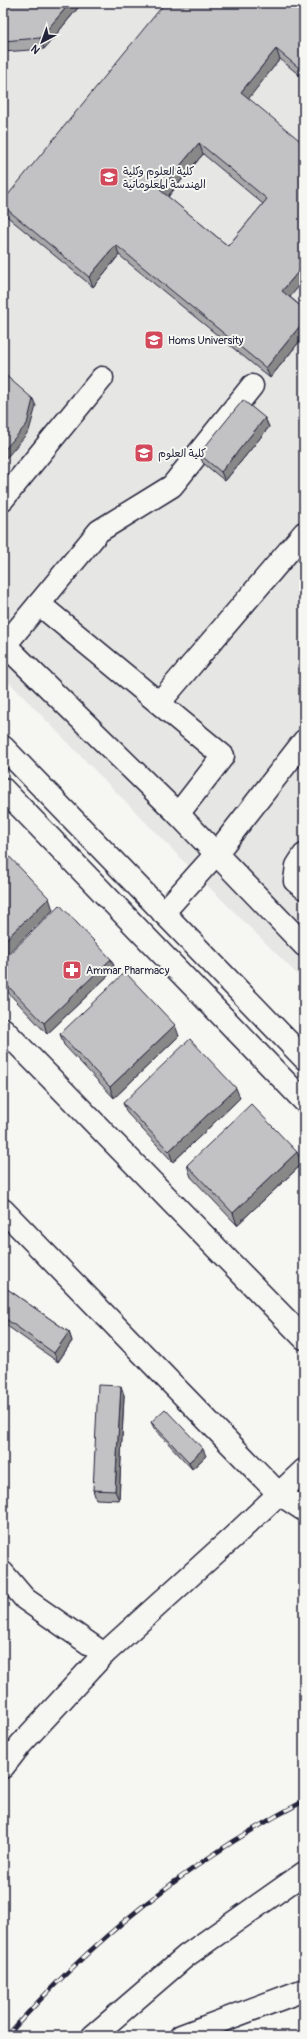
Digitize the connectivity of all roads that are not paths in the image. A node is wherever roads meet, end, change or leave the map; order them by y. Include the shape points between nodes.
1 (102, 378) dead end
2 (252, 386) dead end
3 (3, 499) edge
4 (304, 533) edge
5 (39, 604) junction
6 (4, 644) edge
7 (159, 703) junction
8 (304, 742) edge
9 (3, 747) edge
10 (3, 789) edge
11 (178, 814) junction
12 (216, 854) junction
13 (304, 855) edge
14 (304, 888) edge
15 (163, 912) junction
16 (304, 944) edge
17 (3, 1029) edge
18 (304, 1058) edge
19 (304, 1101) edge
20 (3, 1210) edge
21 (304, 1338) edge
22 (304, 1470) edge
23 (278, 1493) junction
24 (304, 1510) edge
25 (3, 1573) edge
26 (104, 1654) junction
27 (3, 1768) edge
28 (304, 1873) edge
29 (304, 1990) edge
30 (93, 2036) edge
31 (181, 2036) edge

1 - 3 main road
2 - 5 main road via 172,486 99,531
4 - 7 main road
5 - 6 main road
5 - 7 main road
6 - 11 main road
7 - 11 main road via 223,756
8 - 12 main road
9 - 15 main road
10 - 19 main road
11 - 12 main road
12 - 15 main road
12 - 16 main road
13 - 14 main road via 297,866 295,881
15 - 18 main road
17 - 21 main road
20 - 23 main road
22 - 23 main road
23 - 24 main road
23 - 26 main road
25 - 26 main road via 25,1599
26 - 27 main road via 21,1744
28 - 30 main road via 186,1956
29 - 31 main road

